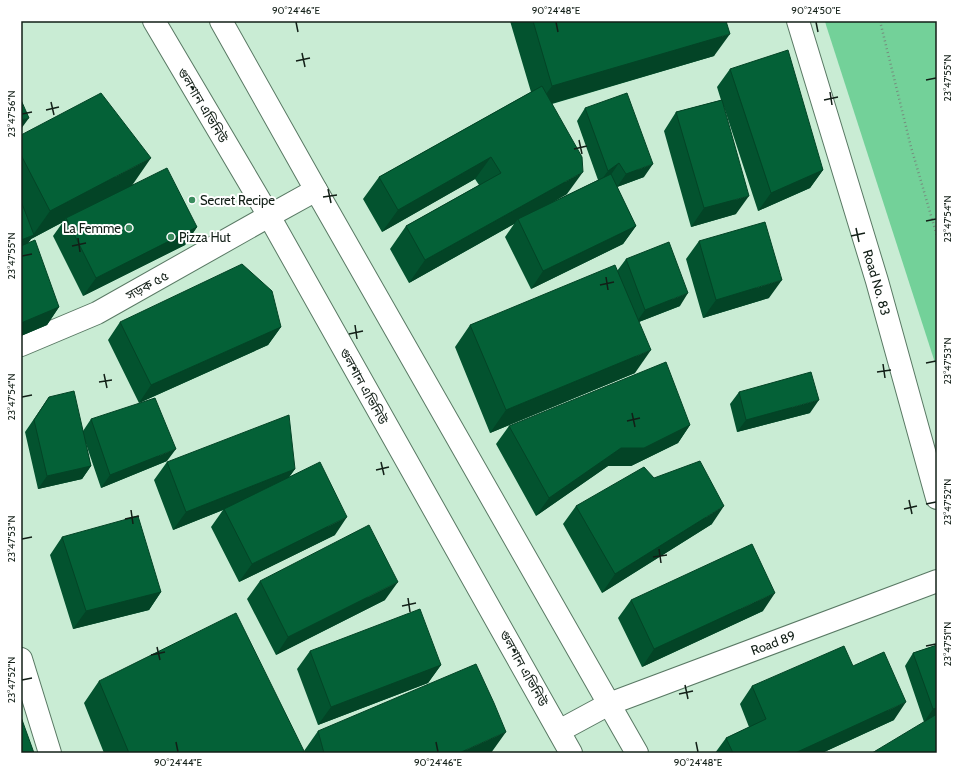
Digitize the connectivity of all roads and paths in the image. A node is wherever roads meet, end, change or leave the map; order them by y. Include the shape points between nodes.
1 (154, 21) edge
2 (221, 21) edge
3 (798, 21) edge
4 (880, 21) edge
5 (316, 190) junction
6 (269, 216) junction
7 (937, 236) edge
8 (21, 345) edge
9 (937, 498) edge
10 (937, 581) edge
11 (21, 659) edge
12 (609, 704) junction
13 (559, 731) junction
14 (50, 753) edge
15 (571, 753) edge
16 (637, 753) edge

1 - 6 street, গুলশান এভিনিউ
2 - 5 street
3 - 9 street, Road No. 83 via 877,282
4 - 7 path via 911,147
5 - 6 street, সড়ক ৫৫
5 - 12 street
6 - 8 street, সড়ক ৫৫ via 97,313
6 - 13 street, গুলশান এভিনিউ
10 - 12 street, Road 89
11 - 14 street
12 - 13 street, Road 89
12 - 16 street
13 - 15 street, গুলশান এভিনিউ

